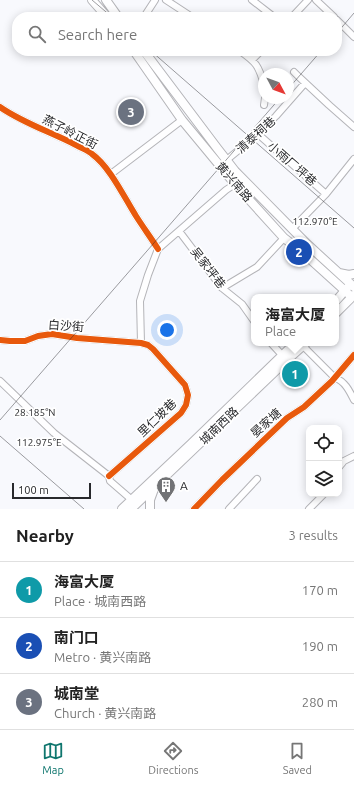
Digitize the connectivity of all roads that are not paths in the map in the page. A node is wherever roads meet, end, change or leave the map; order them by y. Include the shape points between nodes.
1 (88, 0) edge
2 (92, 0) edge
3 (155, 0) edge
4 (166, 0) edge
5 (252, 0) edge
6 (308, 0) edge
7 (316, 0) edge
8 (107, 2) edge
9 (100, 9) junction
10 (103, 12) edge
11 (114, 12) edge
12 (147, 12) edge
13 (184, 12) edge
14 (268, 12) edge
15 (297, 12) edge
16 (329, 12) edge
17 (342, 25) edge
18 (354, 37) edge
19 (137, 56) edge
20 (148, 56) edge
21 (247, 56) edge
22 (256, 56) edge
23 (252, 60) junction
24 (258, 68) edge
25 (294, 72) dead end
26 (305, 83) junction
27 (0, 107) edge
28 (182, 120) junction
29 (354, 127) edge
30 (258, 134) junction
31 (354, 159) edge
32 (223, 163) junction
33 (111, 174) junction
34 (235, 184) junction
35 (326, 194) junction
36 (293, 228) junction
37 (179, 231) junction
38 (284, 238) junction
39 (158, 249) junction
40 (338, 272) junction
41 (354, 274) edge
42 (331, 278) junction
43 (353, 283) edge
44 (222, 288) junction
45 (344, 291) junction
46 (336, 294) edge
47 (353, 296) edge
48 (339, 297) edge
49 (339, 310) edge
50 (251, 317) edge
51 (0, 340) edge
52 (131, 343) joint
53 (141, 344) junction
54 (274, 346) edge
55 (292, 346) edge
56 (304, 346) edge
57 (306, 346) edge
58 (282, 355) junction
59 (354, 355) edge
60 (336, 378) junction
61 (0, 381) edge
62 (354, 400) edge
63 (354, 456) edge
64 (342, 464) edge
65 (109, 476) junction
66 (257, 479) dead end
67 (156, 486) junction
68 (321, 497) edge
69 (131, 505) edge
70 (144, 509) edge
71 (150, 509) edge
72 (194, 509) edge
73 (228, 509) edge
74 (309, 509) edge

1 - 9 main road
2 - 9 main road
3 - 12 street
4 - 13 street
5 - 14 street
6 - 15 street
7 - 16 street
8 - 11 main road
9 - 10 main road
17 - 18 street
19 - 28 main road, 黄兴南路
20 - 32 main road, 黄兴南路
21 - 23 street
22 - 23 street
23 - 24 street
25 - 26 street
26 - 29 street
26 - 30 street, 清泰祠巷
27 - 33 street, 燕子岭正街 via 92,154
28 - 32 main road, 黄兴南路
28 - 33 street
30 - 32 street, 清泰祠巷
30 - 35 street, 小雨厂坪巷
31 - 35 street
32 - 34 main road, 黄兴南路
32 - 36 main road, 黄兴南路 via 235,170
33 - 39 street, 燕子岭正街
34 - 37 street
34 - 38 main road, 黄兴南路
35 - 36 street
36 - 40 main road, 黄兴南路
37 - 39 street
37 - 44 street, 吴家坪巷
38 - 42 main road, 黄兴南路
38 - 44 street via 257,267
39 - 53 street via 140,301
40 - 41 main road via 345,275
40 - 43 main road, 黄兴南路
42 - 45 main road, 黄兴南路
42 - 46 main road
43 - 45 main road
44 - 50 street, 吴家坪巷 via 242,304
45 - 47 main road, 黄兴南路
45 - 48 main road
47 - 49 main road
51 - 52 street, 白沙街 via 25,341 52,334
52 - 53 street, 里仁坡巷
53 - 65 street, 里仁坡巷 via 153,349 185,385 188,395 186,405 181,413
54 - 58 street
55 - 58 main road, 城南西路
56 - 67 main road, 城南西路
57 - 60 street
58 - 69 main road, 城南西路
59 - 60 street, 晏家塘
60 - 62 street via 346,386
60 - 72 street, 晏家塘 via 304,407 287,418
61 - 65 street via 54,433
63 - 64 street
65 - 69 street via 110,481
66 - 73 street
67 - 69 main road, 城南西路
67 - 71 main road via 150,500
68 - 74 street
69 - 70 main road

